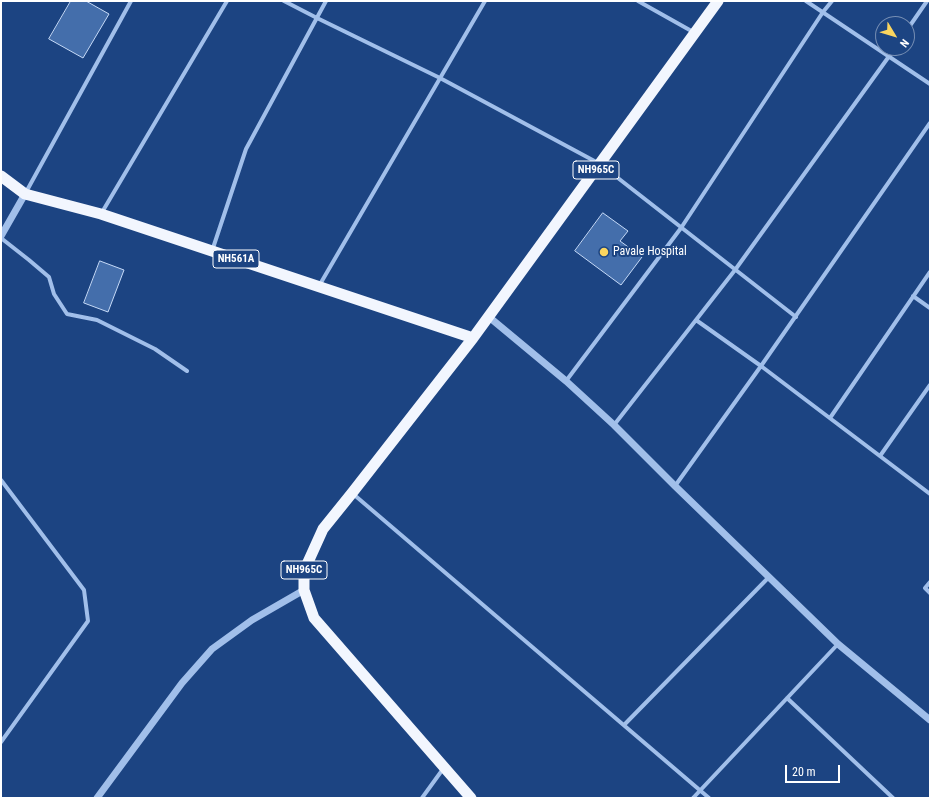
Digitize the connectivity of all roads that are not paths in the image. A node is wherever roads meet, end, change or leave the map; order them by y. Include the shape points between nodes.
1 (131, 1) edge
2 (227, 1) edge
3 (284, 1) edge
4 (326, 1) edge
5 (485, 1) edge
6 (638, 1) edge
7 (718, 1) edge
8 (806, 1) edge
9 (832, 1) edge
10 (926, 1) edge
11 (823, 12) junction
12 (317, 18) junction
13 (915, 18) edge
14 (695, 33) junction
15 (875, 47) edge
16 (889, 56) joint
17 (440, 78) junction
18 (930, 84) edge
19 (930, 123) edge
20 (600, 164) junction
21 (1, 176) edge
22 (25, 194) junction
23 (101, 214) junction
24 (681, 228) junction
25 (1, 237) edge
26 (212, 251) junction
27 (735, 270) junction
28 (930, 272) edge
29 (319, 287) junction
30 (913, 296) junction
31 (930, 308) edge
32 (489, 317) junction
33 (796, 317) junction
34 (696, 320) junction
35 (473, 338) junction
36 (761, 366) junction
37 (187, 371) dead end
38 (566, 381) junction
39 (930, 385) edge
40 (830, 418) junction
41 (614, 425) junction
42 (880, 456) junction
43 (1, 480) edge
44 (675, 486) junction
45 (352, 493) junction
46 (930, 494) edge
47 (769, 576) junction
48 (930, 582) edge
49 (304, 590) junction
50 (930, 593) edge
51 (838, 644) junction
52 (787, 698) junction
53 (930, 720) edge
54 (624, 725) junction
55 (1, 742) edge
56 (444, 767) junction
57 (700, 791) junction
58 (97, 798) edge
59 (422, 798) edge
60 (471, 798) edge
61 (693, 798) edge
62 (709, 798) edge
63 (893, 798) edge

1 - 22 street
2 - 23 street
3 - 12 street
4 - 12 street
5 - 17 street
6 - 14 street
7 - 14 highway, NH965C
8 - 11 street
9 - 11 street
10 - 13 street
11 - 15 street
11 - 24 street
12 - 17 street
12 - 26 street via 246,149
14 - 20 highway, NH965C
16 - 18 street
16 - 27 street
17 - 20 street
17 - 29 street
19 - 33 street
20 - 24 street
20 - 32 highway, NH965C
21 - 22 highway, NH561A
22 - 23 highway, NH561A
22 - 25 street
23 - 26 highway, NH561A
24 - 27 street
24 - 38 street
25 - 37 street via 49,277 54,294 67,314 97,320 155,348
26 - 29 highway, NH561A
27 - 33 street
27 - 34 street
28 - 30 street
29 - 35 highway, NH561A
30 - 31 street
30 - 40 street
32 - 35 highway, NH965C
32 - 38 street
33 - 36 street
34 - 36 street
34 - 41 street
35 - 45 highway, NH965C
36 - 40 street
36 - 44 street
38 - 41 street
39 - 42 street
40 - 42 street
41 - 44 street
42 - 46 street
43 - 55 street via 84,590 88,621
44 - 47 street
45 - 49 highway, NH965C via 323,529 304,571
45 - 54 street
47 - 51 street
47 - 54 street
48 - 50 street via 925,588
49 - 56 highway, NH965C via 314,618
49 - 58 street via 252,620 212,649 182,683
51 - 52 street
51 - 53 street
52 - 57 street
52 - 63 street
54 - 57 street
56 - 59 street
56 - 60 highway, NH965C
57 - 61 street
57 - 62 street

